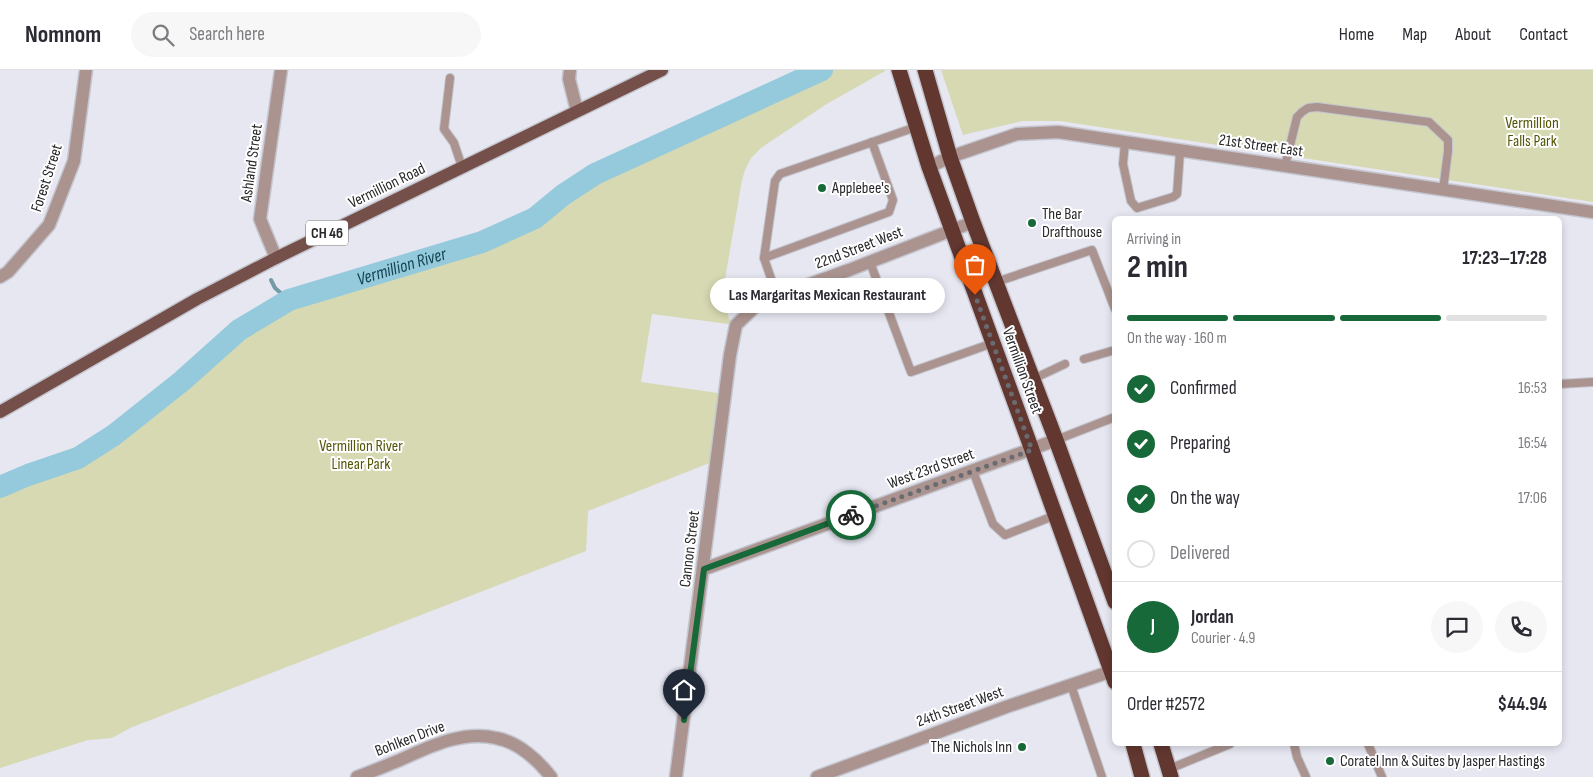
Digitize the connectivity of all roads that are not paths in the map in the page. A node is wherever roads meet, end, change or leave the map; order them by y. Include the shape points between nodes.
1 (86, 70) edge
2 (281, 70) edge
3 (570, 70) edge
4 (662, 70) edge
5 (925, 70) edge
6 (900, 75) edge
7 (450, 78) dead end
8 (576, 111) junction
9 (916, 127) junction
10 (872, 142) junction
11 (1125, 142) junction
12 (1180, 150) junction
13 (950, 157) junction
14 (1285, 166) junction
15 (462, 167) junction
16 (929, 167) junction
17 (1443, 190) junction
18 (1593, 212) edge
19 (973, 222) junction
20 (952, 230) junction
21 (276, 258) junction
22 (764, 258) junction
23 (870, 262) junction
24 (0, 277) edge
25 (996, 282) junction
26 (777, 296) junction
27 (1112, 301) edge
28 (736, 326) joint
29 (993, 343) junction
30 (1112, 351) edge
31 (1084, 359) dead end
32 (1065, 364) dead end
33 (1033, 379) junction
34 (1593, 382) edge
35 (1562, 384) edge
36 (0, 412) edge
37 (1112, 418) edge
38 (1056, 440) junction
39 (1032, 450) junction
40 (973, 471) junction
41 (1056, 515) junction
42 (704, 569) junction
43 (1111, 579) edge
44 (1112, 669) edge
45 (1112, 674) edge
46 (1071, 684) junction
47 (1133, 746) edge
48 (1162, 746) edge
49 (1226, 746) edge
50 (1295, 746) edge
51 (1369, 746) edge
52 (1170, 773) edge
53 (356, 777) edge
54 (551, 777) edge
55 (676, 777) edge
56 (817, 777) edge
57 (1102, 777) edge
58 (1142, 777) edge
59 (1306, 777) edge
60 (1382, 777) edge

1 - 24 street, Forest Street via 74,161 49,225
2 - 21 street, Ashland Street via 260,220
3 - 8 street
4 - 8 main road, Vermillion Road / CH 46
5 - 13 highway, Vermillion Street
6 - 9 highway, Vermillion Street
7 - 15 lane via 444,129 454,143
8 - 15 main road, Vermillion Road / CH 46
9 - 10 lane
9 - 16 highway, Vermillion Street
10 - 22 lane via 780,174 775,181
10 - 22 lane via 893,200 889,212
11 - 12 street, 21st Street East
11 - 12 lane via 1123,164 1132,201 1137,208 1177,194
11 - 13 street, 21st Street East via 1058,132 1017,134
12 - 14 street, 21st Street East
13 - 16 street, 21st Street East
13 - 19 highway, Vermillion Street
14 - 17 street, 21st Street East
14 - 17 lane via 1297,117 1308,108 1327,107 1412,119 1428,122 1448,140
15 - 21 main road, Vermillion Road / CH 46
16 - 20 highway, Vermillion Street
17 - 18 street, 21st Street East
19 - 20 street, 22nd Street West
19 - 25 highway, Vermillion Street
20 - 23 street, 22nd Street West
20 - 29 highway, Vermillion Street
21 - 36 main road, Vermillion Road / CH 46 via 197,299
22 - 26 lane
23 - 26 street, 22nd Street West
23 - 29 lane via 911,372
25 - 27 lane via 1092,250
25 - 33 highway, Vermillion Street
26 - 28 street, 22nd Street West via 760,302
28 - 42 street, Cannon Street
29 - 39 highway, Vermillion Street
30 - 31 lane
32 - 33 lane
33 - 38 highway, Vermillion Street
34 - 35 lane
37 - 38 lane
38 - 39 street, West 23rd Street
38 - 43 highway, Vermillion Street
39 - 40 street, West 23rd Street
39 - 41 highway, Vermillion Street
40 - 41 lane via 993,524 1005,535
40 - 42 street, West 23rd Street
41 - 44 highway, Vermillion Street
42 - 55 street, Cannon Street
45 - 46 street, 24th Street West
46 - 56 street, 24th Street West
46 - 57 lane
47 - 58 highway
48 - 52 highway
49 - 52 lane
50 - 59 lane
51 - 60 lane
53 - 54 street, Bohlken Drive via 450,740 475,736 496,738 517,746 533,757

